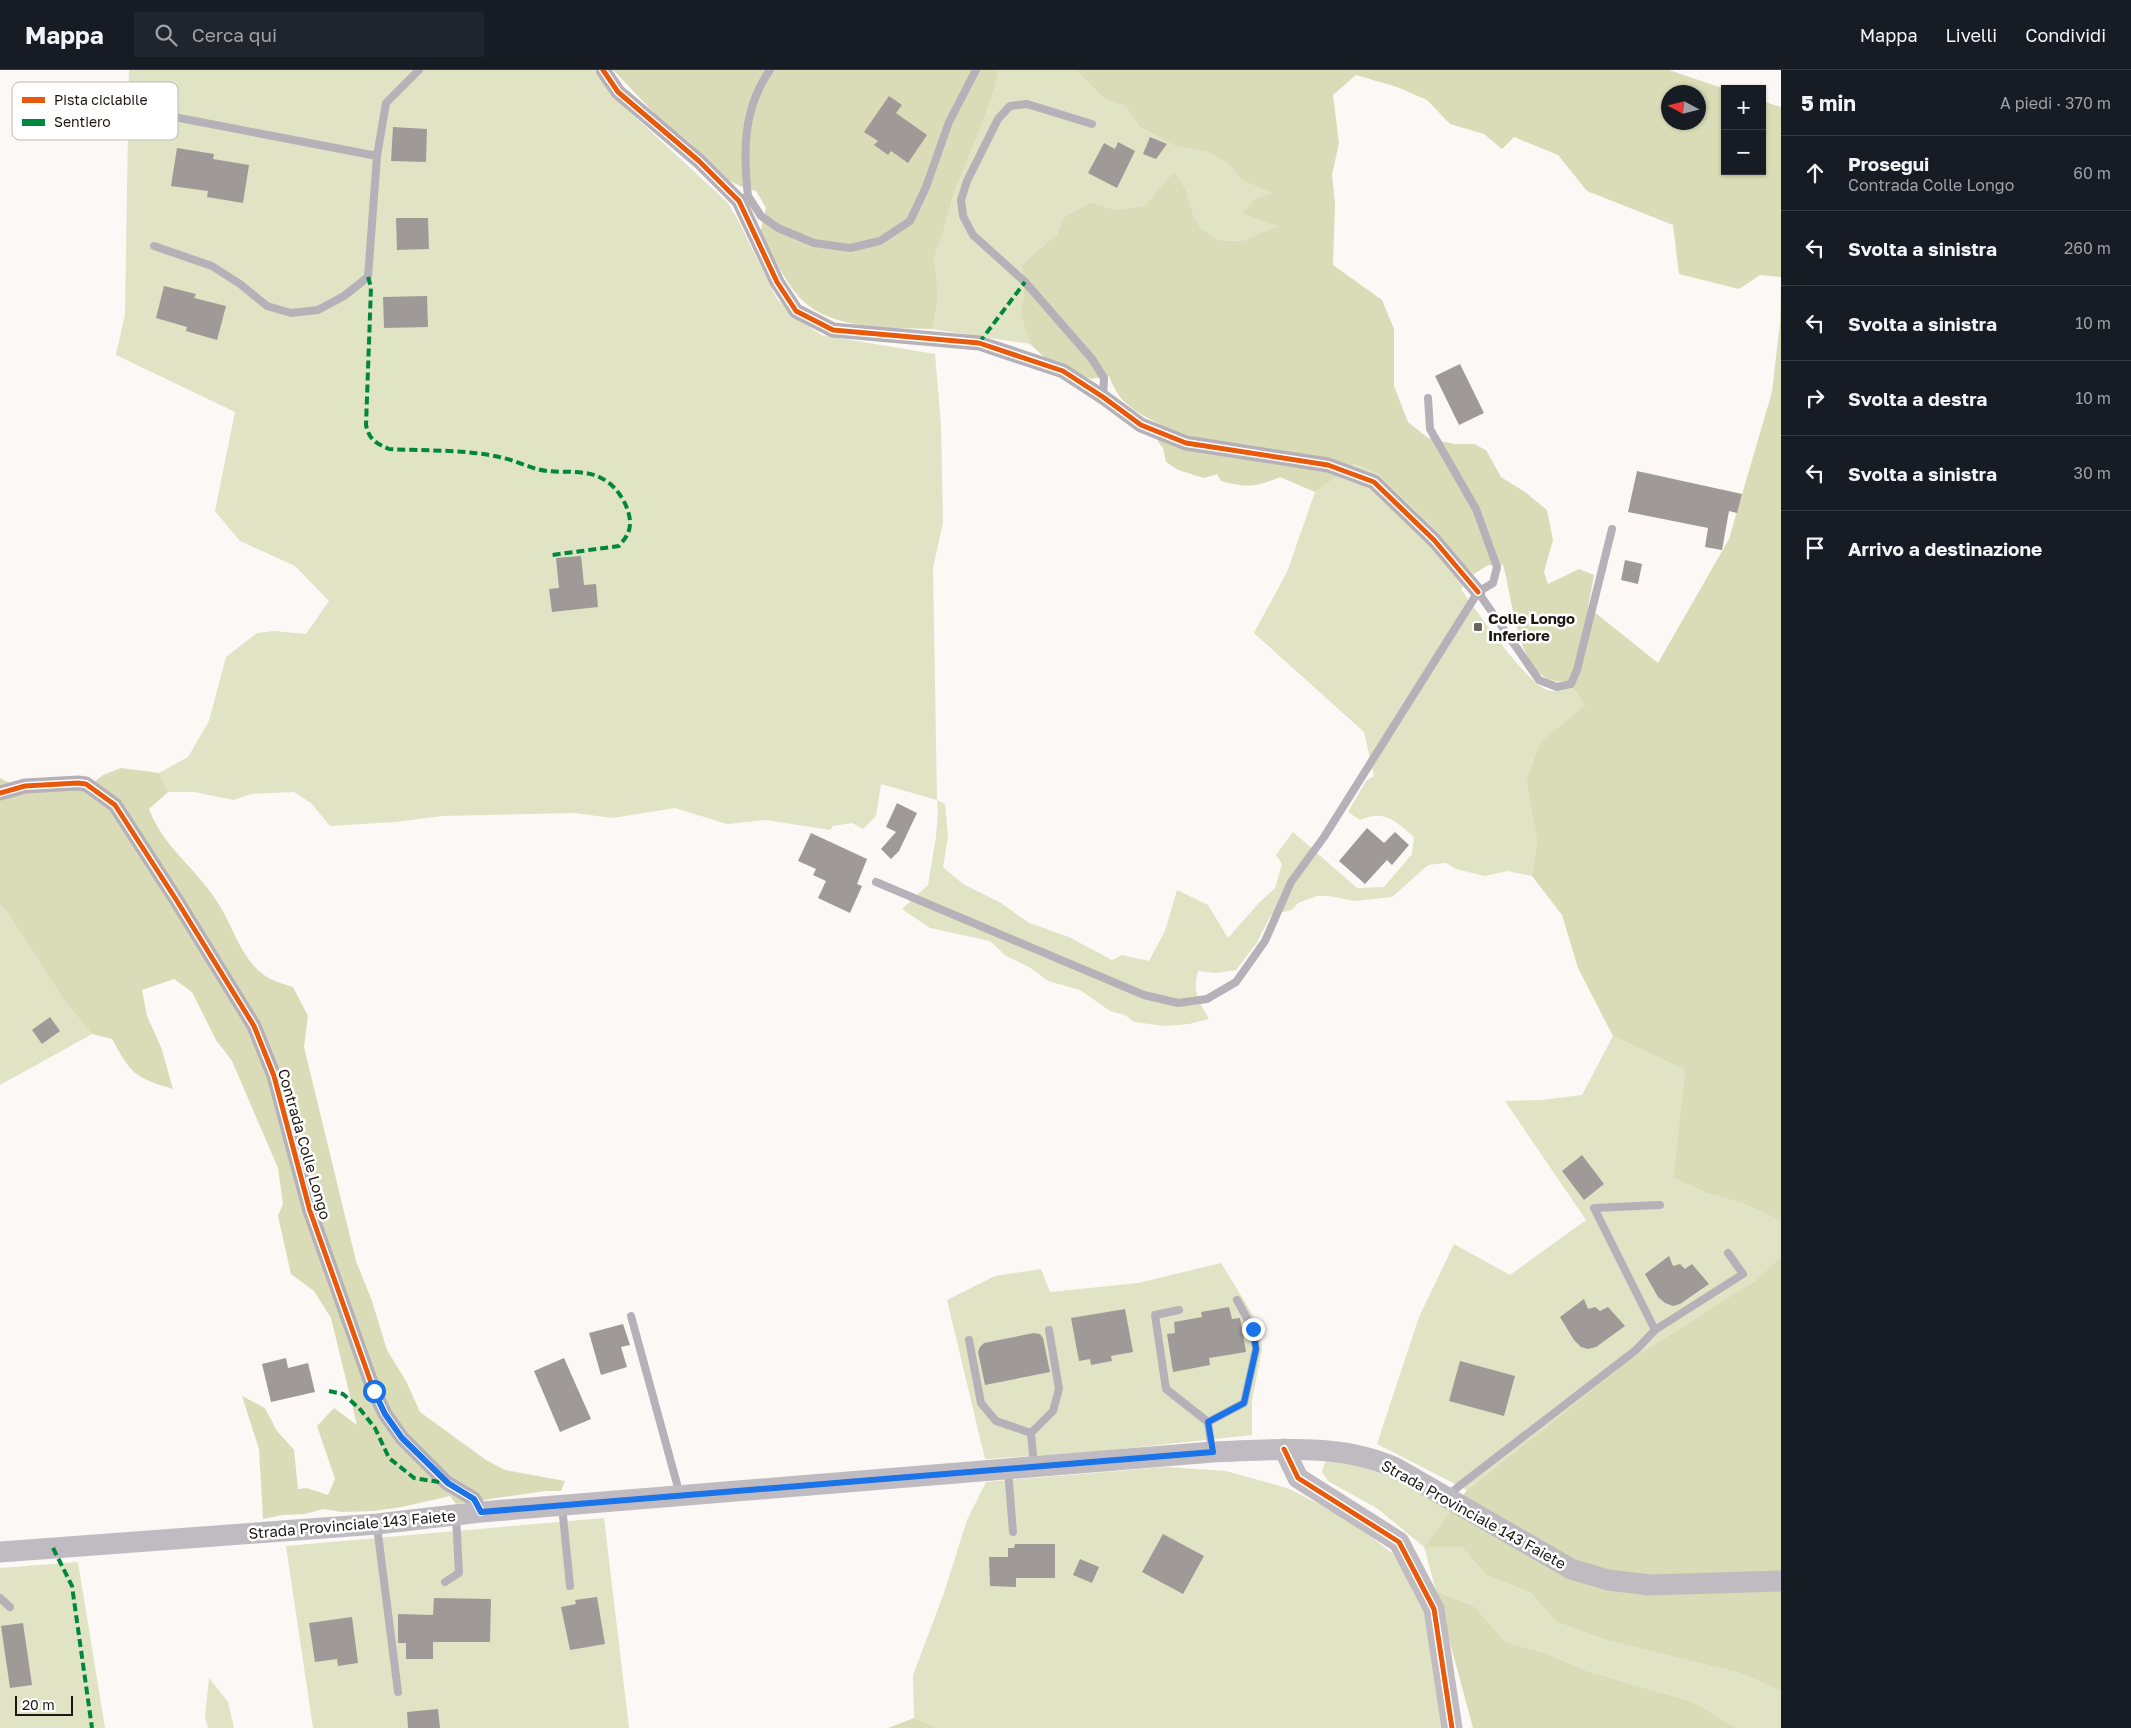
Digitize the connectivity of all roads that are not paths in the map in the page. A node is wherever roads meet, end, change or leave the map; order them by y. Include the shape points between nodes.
1 (419, 70) edge
2 (603, 70) edge
3 (770, 70) edge
4 (976, 70) edge
5 (178, 118) edge
6 (1092, 124) dead end
7 (377, 156) junction
8 (743, 199) junction
9 (154, 246) dead end
10 (1103, 397) junction
11 (1428, 398) dead end
12 (1612, 529) dead end
13 (1478, 592) junction
14 (0, 793) edge
15 (876, 882) dead end
16 (1660, 1205) dead end
17 (1728, 1254) dead end
18 (1237, 1300) dead end
19 (1179, 1310) dead end
20 (631, 1316) dead end
21 (1049, 1330) dead end
22 (1655, 1330) junction
23 (969, 1340) dead end
24 (1208, 1422) junction
25 (1031, 1434) junction
26 (1284, 1450) junction
27 (1213, 1452) junction
28 (1034, 1468) junction
29 (1008, 1470) junction
30 (680, 1496) junction
31 (1447, 1498) junction
32 (562, 1506) junction
33 (481, 1512) junction
34 (456, 1515) junction
35 (377, 1524) junction
36 (1013, 1532) dead end
37 (0, 1552) edge
38 (1781, 1581) edge
39 (446, 1582) dead end
40 (570, 1586) dead end
41 (0, 1598) edge
42 (10, 1607) dead end
43 (398, 1692) dead end
44 (1452, 1728) edge

1 - 7 lane via 386,102
2 - 8 street via 618,92
3 - 8 lane via 761,82 745,132
4 - 8 lane via 949,122 926,188 910,221 880,241 850,248 814,243 778,228
5 - 7 lane
6 - 10 lane via 1026,104 1010,106 998,120 967,181 962,200 963,216 972,235 1025,282 1092,359 1104,378
7 - 9 lane via 368,277 344,296 318,310 291,313 266,306 212,266
8 - 10 street via 777,282 796,311 833,330 979,343 1063,372
10 - 13 street via 1141,425 1186,443 1328,465 1374,482 1434,540
11 - 13 lane via 1430,429 1476,509 1497,567 1494,583
12 - 13 lane via 1578,670 1571,684 1558,688 1539,680
13 - 15 lane via 1324,837 1291,882 1265,941 1236,982 1207,999 1178,1003 1144,995
14 - 33 street, Contrada Colle Longo via 26,786 78,783 86,784 115,805 254,1026 274,1076 310,1211 385,1414 402,1438 448,1483 474,1499
16 - 22 lane via 1594,1208
17 - 22 lane via 1743,1274
18 - 24 lane via 1253,1329 1256,1349 1244,1403
19 - 24 lane via 1155,1315 1166,1389
20 - 30 lane
21 - 25 lane via 1059,1388 1053,1411
22 - 31 lane via 1636,1350
23 - 25 lane via 981,1403 996,1421
24 - 27 lane
25 - 28 lane
26 - 27 main road, Strada Provinciale 143 Faiete
26 - 31 main road, Strada Provinciale 143 Faiete via 1315,1449 1357,1454 1377,1460
26 - 44 main road via 1298,1478 1399,1542 1434,1609
27 - 28 main road, Strada Provinciale 143 Faiete
28 - 29 main road, Strada Provinciale 143 Faiete
29 - 30 main road, Strada Provinciale 143 Faiete
29 - 36 lane
30 - 32 main road, Strada Provinciale 143 Faiete
31 - 38 main road, Strada Provinciale 143 Faiete via 1571,1569 1608,1580 1650,1585
32 - 33 main road, Strada Provinciale 143 Faiete
32 - 40 lane
33 - 34 main road, Strada Provinciale 143 Faiete
34 - 35 main road, Strada Provinciale 143 Faiete
34 - 39 lane via 459,1573
35 - 37 main road, Strada Provinciale 143 Faiete
35 - 43 lane
41 - 42 lane

